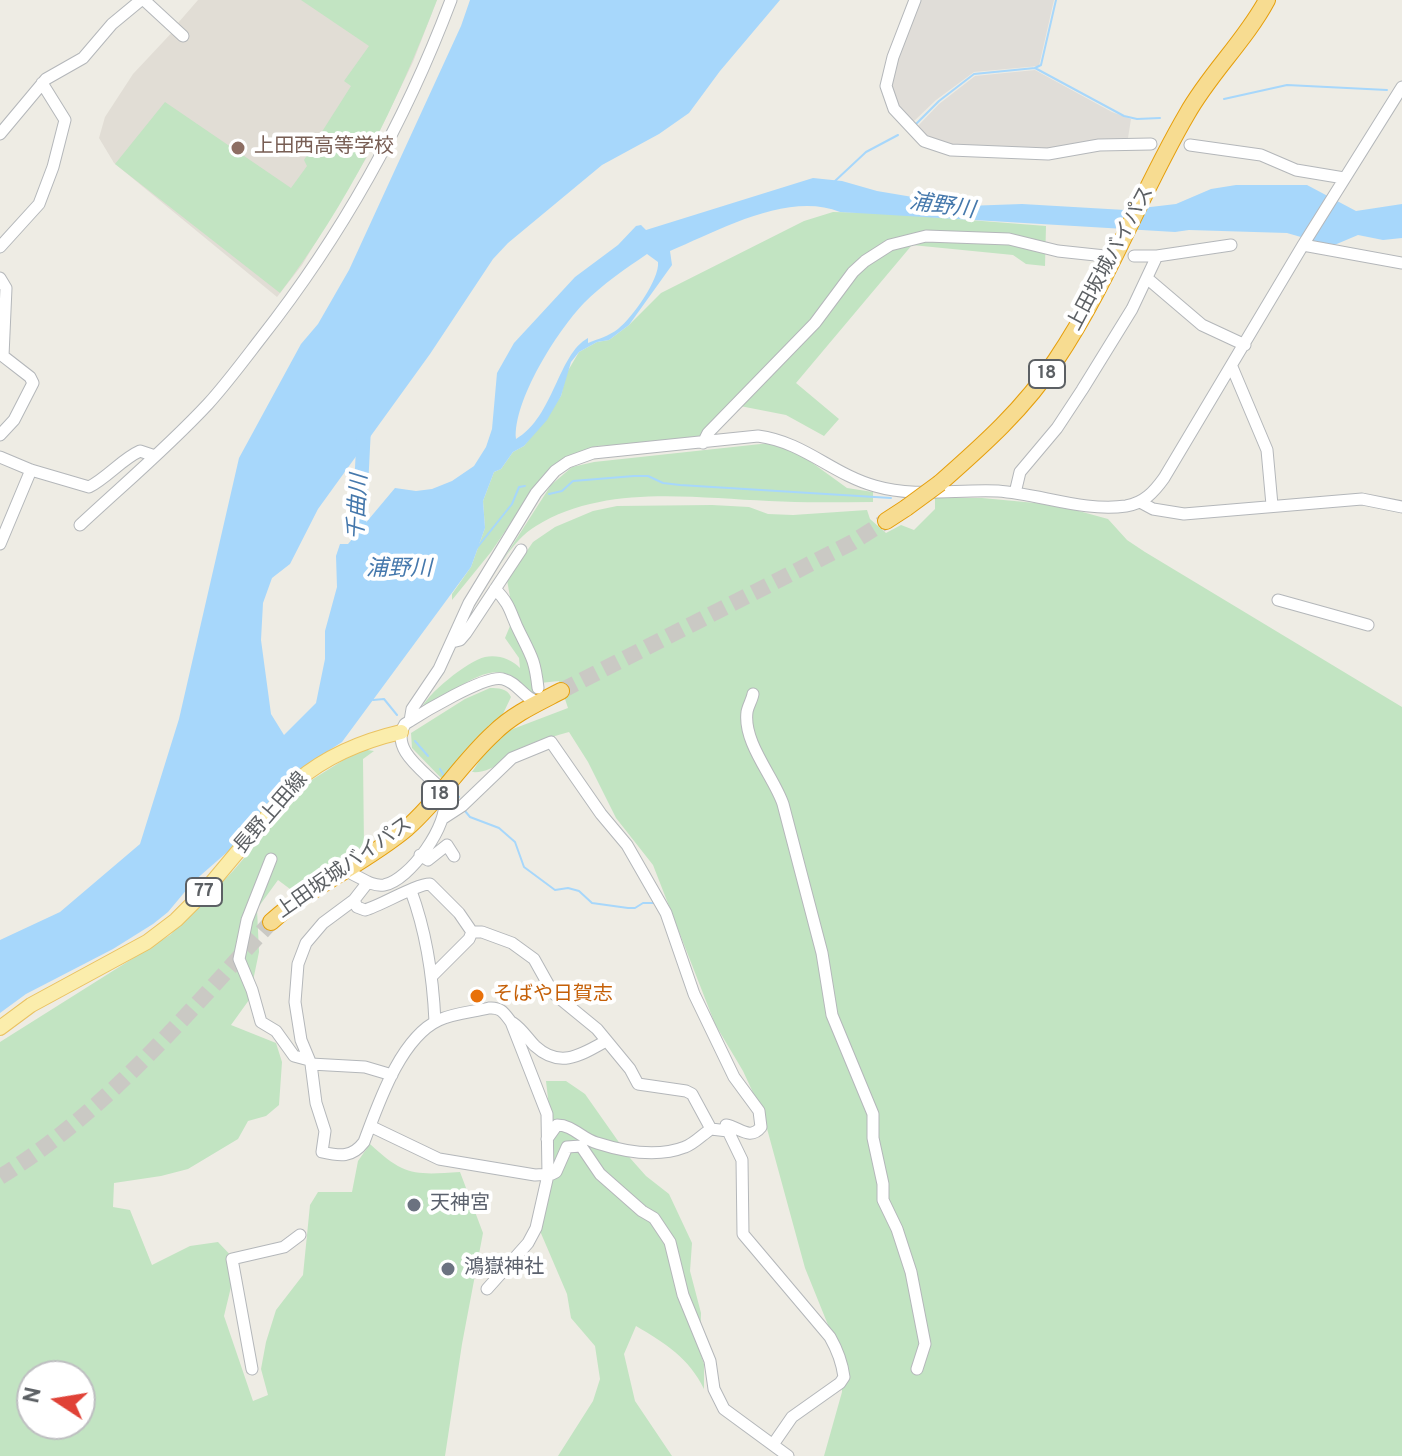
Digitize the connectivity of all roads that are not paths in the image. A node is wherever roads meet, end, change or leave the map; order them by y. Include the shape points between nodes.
1 (142, 0) edge
2 (451, 0) edge
3 (915, 0) edge
4 (1267, 0) edge
5 (183, 36) dead end
6 (42, 83) junction
7 (1402, 87) edge
8 (0, 134) edge
9 (1151, 144) dead end
10 (1190, 145) dead end
11 (1341, 183) junction
12 (1304, 243) junction
13 (1231, 245) dead end
14 (0, 247) edge
15 (1105, 256) dead end
16 (1134, 256) dead end
17 (1157, 256) junction
18 (1402, 263) edge
19 (0, 278) edge
20 (1148, 279) junction
21 (1245, 345) junction
22 (1232, 367) junction
23 (0, 435) edge
24 (703, 443) junction
25 (155, 456) junction
26 (0, 457) edge
27 (31, 470) junction
28 (1015, 493) junction
29 (1140, 502) junction
30 (1272, 505) junction
31 (1402, 507) edge
32 (886, 521) tunnel mouth
33 (80, 525) dead end
34 (0, 544) edge
35 (521, 550) dead end
36 (495, 589) junction
37 (1278, 600) dead end
38 (1368, 625) dead end
39 (452, 642) junction
40 (561, 691) tunnel mouth
41 (520, 693) junction
42 (753, 694) dead end
43 (539, 695) junction
44 (522, 712) junction
45 (405, 727) junction
46 (437, 785) dead end
47 (444, 798) dead end
48 (442, 819) junction
49 (420, 855) junction
50 (454, 856) dead end
51 (271, 859) dead end
52 (364, 859) junction
53 (344, 871) junction
54 (368, 882) junction
55 (411, 891) junction
56 (354, 900) junction
57 (271, 922) tunnel mouth
58 (472, 932) junction
59 (433, 975) junction
60 (435, 1022) junction
61 (511, 1022) junction
62 (0, 1028) edge
63 (606, 1041) junction
64 (310, 1062) junction
65 (392, 1075) junction
66 (370, 1126) junction
67 (716, 1129) junction
68 (547, 1139) junction
69 (548, 1175) junction
70 (300, 1235) dead end
71 (487, 1289) dead end
72 (252, 1369) dead end
73 (917, 1369) dead end
74 (774, 1443) junction
75 (788, 1456) edge

1 - 5 street
1 - 6 street via 83,58
2 - 25 street via 385,149 317,264 211,401
3 - 9 street via 889,70 887,93 894,109 924,141 951,150 1048,154 1099,145
4 - 32 highway, 上田坂城バイパス / 18, bridge via 1194,102 1082,320 1037,387 991,438
6 - 8 street
6 - 14 street via 65,120 53,167 39,204
7 - 11 street
10 - 11 street via 1261,155
11 - 12 street
12 - 18 street
12 - 21 street
13 - 17 street
15 - 24 street via 995,238 926,236 890,245 853,272 815,323
16 - 17 street
17 - 20 street
19 - 23 street via 6,288 3,356 33,383
20 - 21 street via 1202,325
20 - 28 street via 1057,428 1020,472
21 - 22 street
22 - 29 street via 1164,478
22 - 30 street via 1267,450
24 - 28 street via 775,438 882,488 928,494
24 - 39 street via 593,453 555,471 469,603
25 - 27 street via 140,451 89,487
25 - 33 street
26 - 27 street
27 - 34 street
28 - 29 street via 1100,507
29 - 30 street via 1184,514
30 - 31 street via 1362,499
35 - 36 street
36 - 39 street via 466,633
36 - 43 street via 508,603 535,658
37 - 38 street
39 - 45 street
40 - 43 highway, 上田坂城バイパス / 18
41 - 43 street
41 - 44 street
41 - 45 street via 506,679 490,679
42 - 73 street via 747,714 755,751 778,791 822,953 832,1015 873,1114 883,1200 904,1249 924,1329
43 - 44 highway, 上田坂城バイパス / 18
44 - 52 highway, 上田坂城バイパス / 18 via 492,735 426,811
45 - 46 street via 401,743 406,753
45 - 62 main road, 長野上田線 / 77 via 355,745 309,771 169,926
47 - 48 street
48 - 49 street
48 - 67 street via 512,758 551,742 627,845 666,913 694,994 734,1077 759,1111 758,1131 748,1134 730,1125
49 - 50 street via 428,860 447,845
49 - 54 street via 391,883
51 - 64 street via 247,920 239,962 261,1022 276,1031 294,1056
52 - 53 highway, 上田坂城バイパス / 18
52 - 54 street via 362,873
53 - 54 street
53 - 57 highway, 上田坂城バイパス / 18
54 - 56 street
55 - 56 street via 365,910
55 - 58 street via 430,884
55 - 59 street
56 - 64 street via 330,915 300,956 295,1002
58 - 59 street
58 - 63 street via 512,943 534,959 553,993
59 - 60 street
60 - 61 street via 496,1007
60 - 65 street
61 - 63 street via 536,1047 561,1060
61 - 68 street via 547,1114
63 - 67 street via 641,1086 692,1094
64 - 65 street
64 - 66 street via 325,1131 322,1152 350,1155 364,1142
65 - 66 street
66 - 69 street via 439,1159
67 - 68 street via 686,1147 636,1154 595,1143 564,1125 557,1125
67 - 74 street via 728,1131 742,1160 743,1234 830,1337 842,1364 840,1383 792,1417
68 - 69 street
69 - 71 street via 528,1243
69 - 74 street via 556,1172 567,1147 581,1146 600,1174 654,1218 673,1249 718,1399 732,1417
70 - 72 street via 284,1247 232,1259
74 - 75 street

